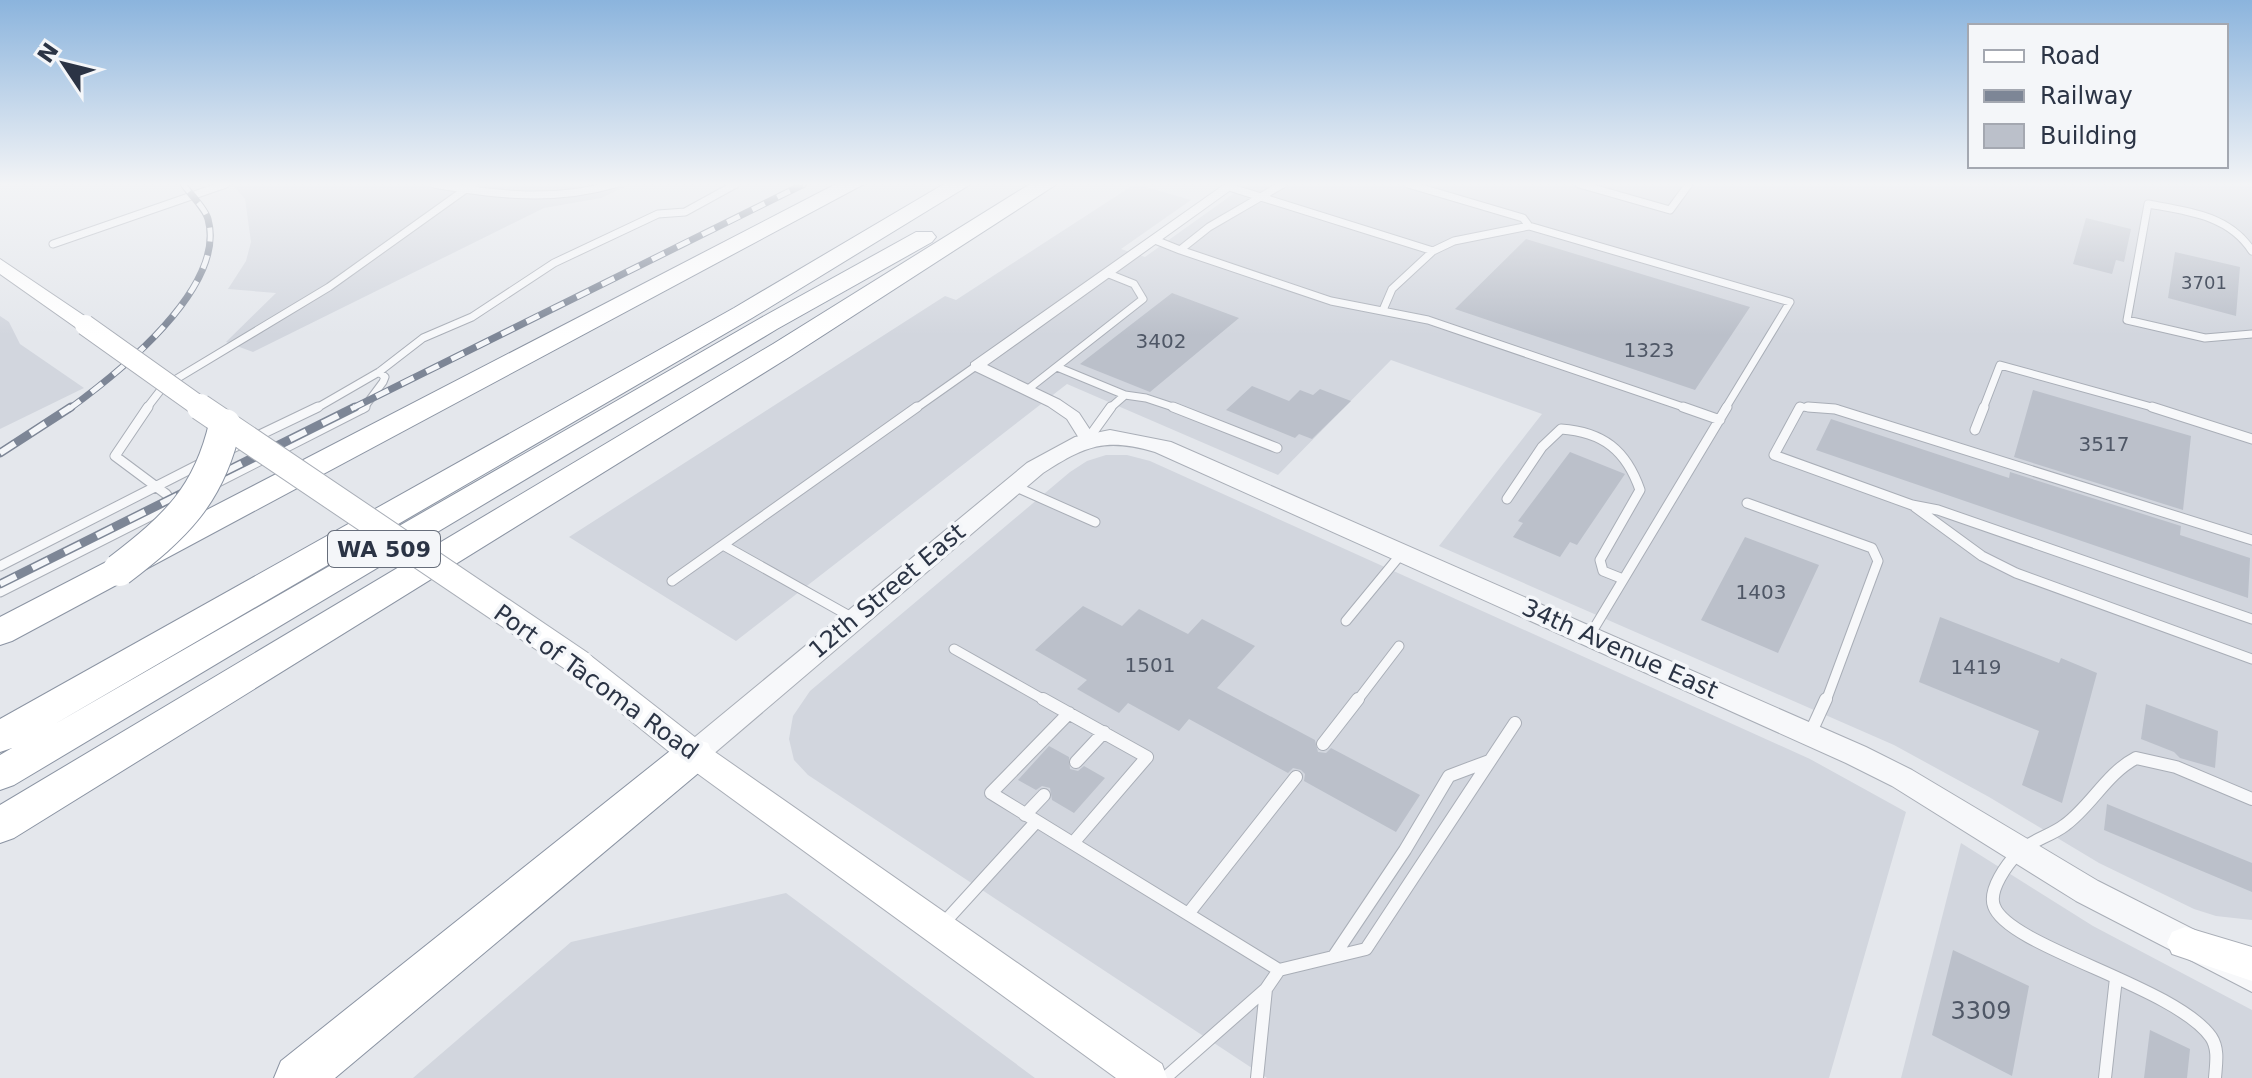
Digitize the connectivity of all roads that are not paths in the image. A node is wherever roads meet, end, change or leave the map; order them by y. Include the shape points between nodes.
1 (81, 234) edge
2 (403, 234) edge
3 (615, 234) edge
4 (758, 234) edge
5 (875, 234) edge
6 (929, 234) edge
7 (966, 234) edge
8 (1163, 234) edge
9 (1200, 234) edge
10 (1381, 234) edge
11 (1487, 234) edge
12 (1558, 234) edge
13 (2143, 234) edge
14 (2238, 234) edge
15 (1155, 240) junction
16 (53, 244) dead end
17 (1180, 250) junction
18 (1433, 251) junction
19 (2252, 251) edge
20 (0, 265) edge
21 (1109, 274) junction
22 (1383, 310) junction
23 (2252, 334) edge
24 (976, 366) junction
25 (1057, 367) junction
26 (379, 372) junction
27 (1027, 390) junction
28 (1125, 395) junction
29 (1720, 420) junction
30 (225, 425) junction
31 (1975, 430) dead end
32 (1088, 439) junction
33 (2252, 439) edge
34 (1277, 448) dead end
35 (299, 475) junction
36 (154, 485) junction
37 (1013, 485) junction
38 (1507, 499) dead end
39 (1747, 503) dead end
40 (173, 504) junction
41 (1912, 505) junction
42 (1095, 522) dead end
43 (2252, 540) edge
44 (723, 545) junction
45 (1402, 553) junction
46 (0, 566) edge
47 (119, 570) junction
48 (1623, 579) junction
49 (672, 581) dead end
50 (0, 592) edge
51 (855, 619) junction
52 (2252, 619) edge
53 (1346, 621) dead end
54 (0, 632) edge
55 (1590, 635) junction
56 (1399, 646) dead end
57 (954, 649) dead end
58 (2252, 659) edge
59 (1069, 713) junction
60 (1515, 723) dead end
61 (1104, 732) junction
62 (1810, 734) junction
63 (0, 737) edge
64 (1323, 744) dead end
65 (694, 754) junction
66 (1490, 760) junction
67 (1076, 762) dead end
68 (0, 774) edge
69 (1296, 777) dead end
70 (1044, 795) dead end
71 (2252, 799) edge
72 (1031, 818) junction
73 (0, 826) edge
74 (1073, 843) junction
75 (2019, 850) junction
76 (1188, 914) junction
77 (939, 928) junction
78 (2185, 943) junction
79 (1334, 956) junction
80 (2252, 964) edge
81 (1279, 970) junction
82 (2252, 976) edge
83 (2116, 978) junction
84 (1266, 989) junction
85 (298, 1078) edge
86 (1148, 1078) edge
87 (1165, 1078) edge
88 (1257, 1078) edge
89 (2105, 1078) edge
90 (2215, 1078) edge

1 - 16 lane
2 - 36 lane via 329,287 163,387 115,456
3 - 26 lane via 554,263 472,317 423,338
4 - 35 highway
5 - 63 highway, WA 509
6 - 68 highway, WA 509
7 - 73 highway
8 - 15 street
9 - 17 lane
10 - 18 lane
11 - 18 lane
12 - 29 lane via 1790,302
13 - 23 lane via 2127,320 2211,338
14 - 19 lane
15 - 17 lane
15 - 21 street
17 - 22 lane via 1331,301
18 - 22 lane via 1392,289
20 - 30 main road, Port of Tacoma Road, bridge
21 - 24 street
21 - 25 lane via 1133,282 1143,299
22 - 29 lane via 1428,320
24 - 27 street
24 - 44 lane
25 - 27 lane
25 - 28 lane
26 - 36 lane via 309,413
26 - 40 lane via 385,377 383,384 362,410
27 - 32 street via 1073,416
28 - 32 lane
28 - 34 lane via 1186,412
29 - 48 lane
30 - 35 main road, Port of Tacoma Road, bridge
30 - 47 highway, bridge via 220,456 203,491 185,515
31 - 33 lane via 2000,365
32 - 37 street, 12th Street East
32 - 45 street, 34th Avenue East via 1111,435 1163,447
35 - 47 highway, bridge
35 - 65 main road, Port of Tacoma Road, bridge via 581,664
36 - 40 lane
36 - 46 lane
37 - 42 lane
37 - 51 street, 12th Street East
38 - 48 lane via 1542,447 1561,429 1579,429 1611,441 1633,467 1640,490 1600,560 1603,571
39 - 62 lane via 1872,548 1878,561
40 - 50 lane
41 - 43 lane via 1774,455 1800,407 1835,409
41 - 52 lane
41 - 58 lane via 1982,556 2016,573
44 - 49 lane
44 - 51 lane
45 - 53 lane
45 - 55 street, 34th Avenue East
47 - 54 highway
48 - 55 lane
51 - 65 street, 12th Street East
55 - 62 street, 34th Avenue East
56 - 64 lane
57 - 59 lane
59 - 61 lane
59 - 72 lane via 991,793
60 - 66 lane
61 - 67 lane
61 - 74 lane via 1147,757
62 - 75 street, 34th Avenue East via 1902,778
65 - 77 main road, Port of Tacoma Road
65 - 85 highway
66 - 79 lane via 1449,776
66 - 79 lane via 1366,949
69 - 76 lane
70 - 72 lane
71 - 75 lane via 2168,765 2135,758 2052,836
72 - 74 lane
72 - 77 lane
74 - 76 lane
75 - 78 street, 34th Avenue East
75 - 83 lane via 1993,889 1994,910 2019,931
76 - 81 lane
77 - 86 main road, Port of Tacoma Road
78 - 80 main road
78 - 82 street, 34th Avenue East
79 - 81 lane
81 - 84 lane
83 - 89 lane
83 - 90 lane via 2170,1002 2202,1024 2217,1051
84 - 87 lane
84 - 88 lane

